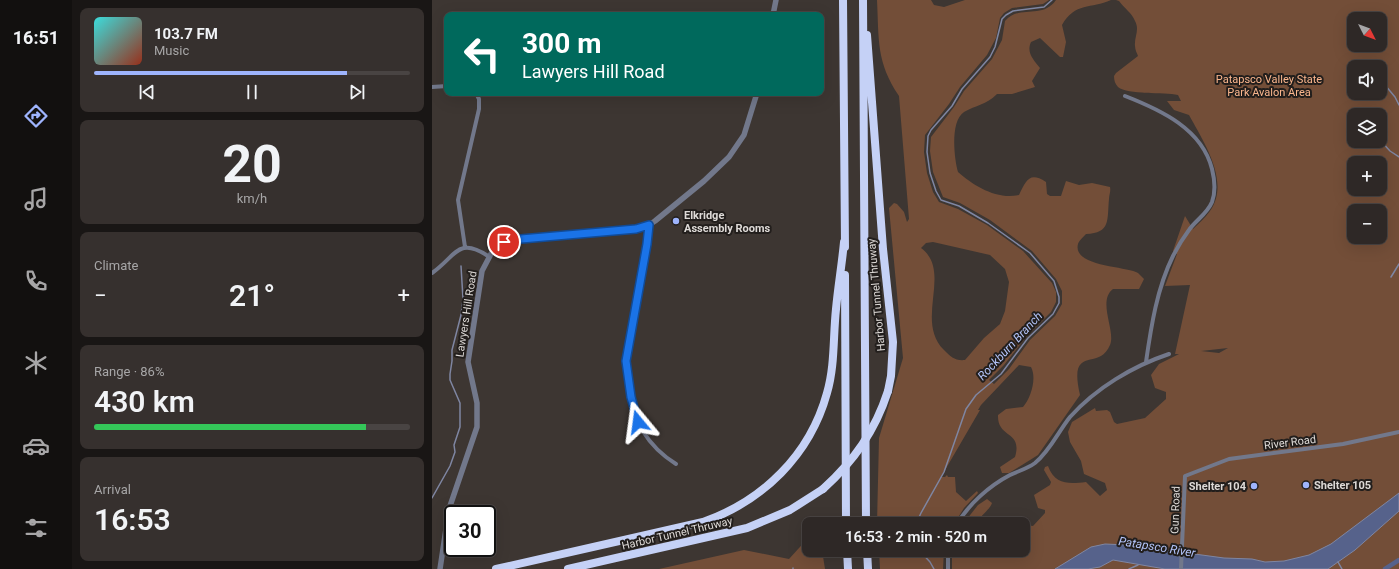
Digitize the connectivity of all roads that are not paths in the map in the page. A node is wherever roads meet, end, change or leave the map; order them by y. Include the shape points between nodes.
1 (776, 0) edge
2 (843, 0) edge
3 (863, 0) edge
4 (774, 12) edge
5 (444, 86) edge
6 (432, 87) edge
7 (478, 96) edge
8 (757, 96) edge
9 (1125, 96) dead end
10 (649, 225) junction
11 (844, 242) junction
12 (465, 247) junction
13 (488, 256) junction
14 (432, 273) edge
15 (1169, 354) dead end
16 (1146, 362) junction
17 (1399, 432) edge
18 (676, 464) dead end
19 (1185, 476) joint
20 (846, 517) edge
21 (866, 517) edge
22 (962, 517) edge
23 (847, 557) edge
24 (867, 557) edge
25 (948, 557) edge
26 (440, 569) edge
27 (496, 569) edge
28 (568, 569) edge
29 (848, 569) edge
30 (868, 569) edge
31 (948, 569) edge
32 (1181, 569) edge

1 - 4 street
2 - 11 highway
3 - 21 highway
3 - 28 highway, Harbor Tunnel Thruway, bridge via 893,342 891,376 878,419 844,469 804,503 753,526
5 - 6 street
7 - 12 street via 479,109 458,200
8 - 10 street via 744,135 728,157 704,181
9 - 16 street via 1158,109 1193,135 1211,164 1215,186 1208,208 1189,230 1173,256 1161,291
10 - 13 street via 636,229 511,240 497,247
10 - 18 street via 629,345 627,372 638,422 650,441
11 - 20 highway
11 - 27 highway, Harbor Tunnel Thruway via 832,368 823,406 809,437 774,481 760,494 740,506 703,522
12 - 13 street via 474,248
12 - 14 street
13 - 26 street, Lawyers Hill Road via 482,271 468,362 477,403 477,427 449,509
15 - 16 street
16 - 22 street via 1088,401 1070,417 1036,462 986,490
17 - 19 street, River Road via 1343,444 1229,459
19 - 32 street, Gun Road
23 - 29 highway
24 - 30 highway
25 - 31 street

